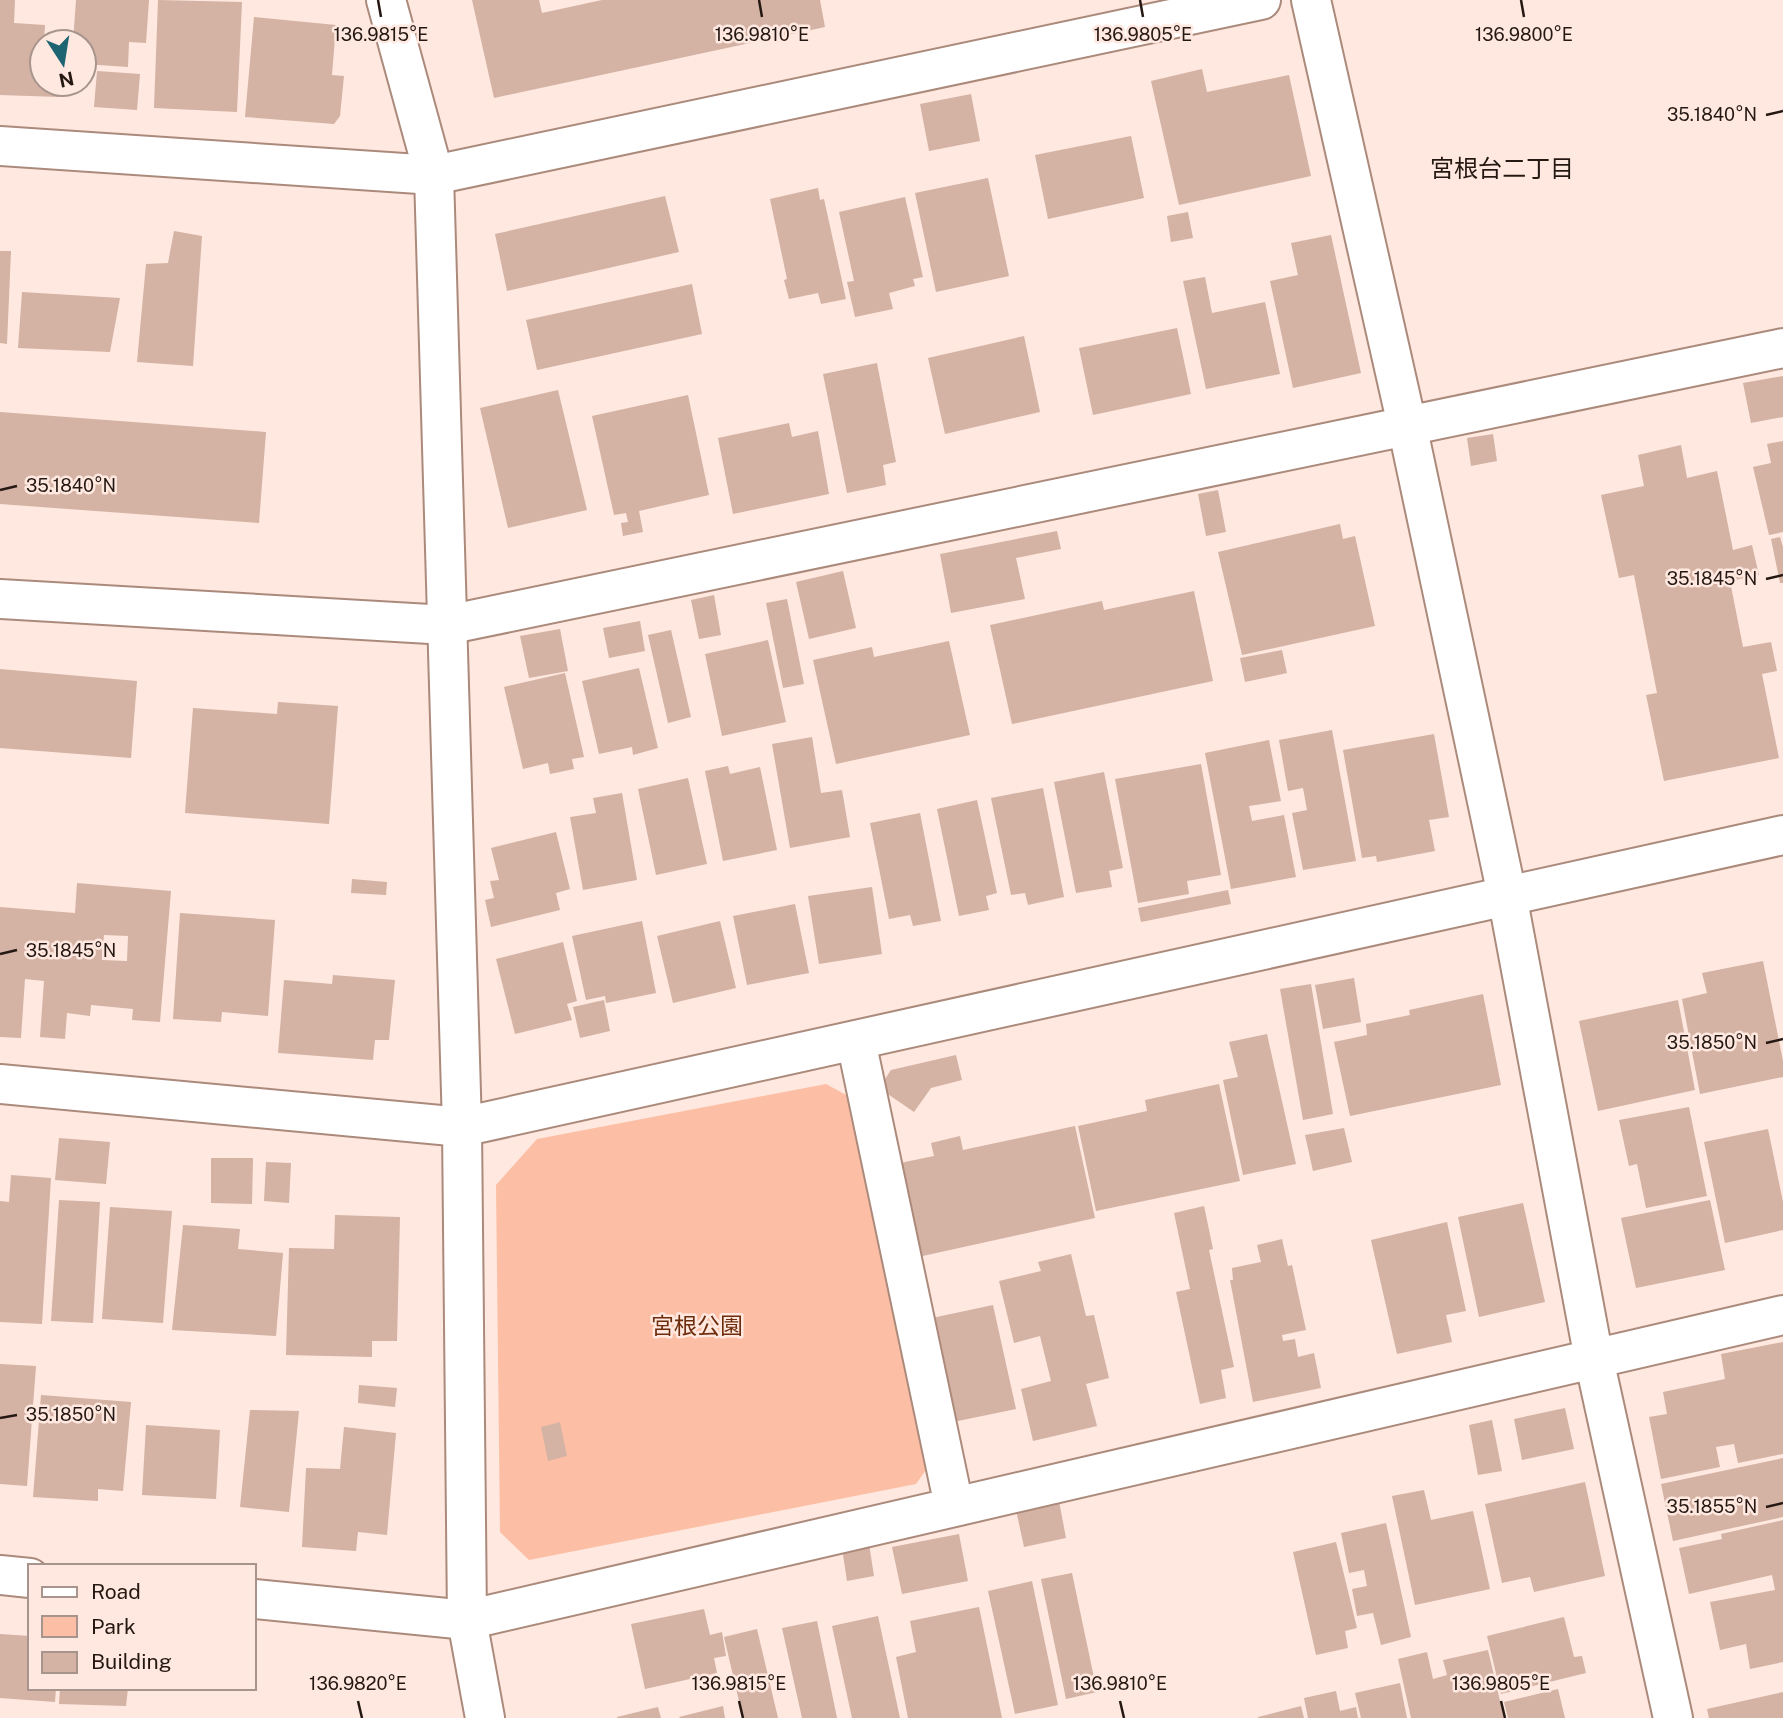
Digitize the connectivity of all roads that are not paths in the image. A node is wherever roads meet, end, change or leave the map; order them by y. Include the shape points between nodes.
1 (386, 0) edge
2 (1261, 0) edge
3 (1311, 0) edge
4 (0, 146) edge
5 (434, 175) junction
6 (1783, 348) edge
7 (1408, 425) junction
8 (0, 599) edge
9 (447, 625) junction
10 (1783, 835) edge
11 (1507, 895) junction
12 (856, 1041) junction
13 (0, 1084) edge
14 (462, 1127) junction
15 (1783, 1315) edge
16 (1594, 1359) junction
17 (954, 1506) junction
18 (0, 1575) edge
19 (28, 1578) edge
20 (256, 1599) edge
21 (467, 1620) junction
22 (485, 1718) edge
23 (1673, 1718) edge

1 - 5 street
2 - 5 street
3 - 7 street
4 - 5 street
5 - 9 street
6 - 7 street
7 - 9 street
7 - 11 street
8 - 9 street
9 - 14 street
10 - 11 street
11 - 12 street
11 - 16 street
12 - 14 street
12 - 17 street
13 - 14 street
14 - 21 street
15 - 16 street
16 - 17 street
16 - 23 street
17 - 21 street
18 - 19 street
20 - 21 street
21 - 22 street

